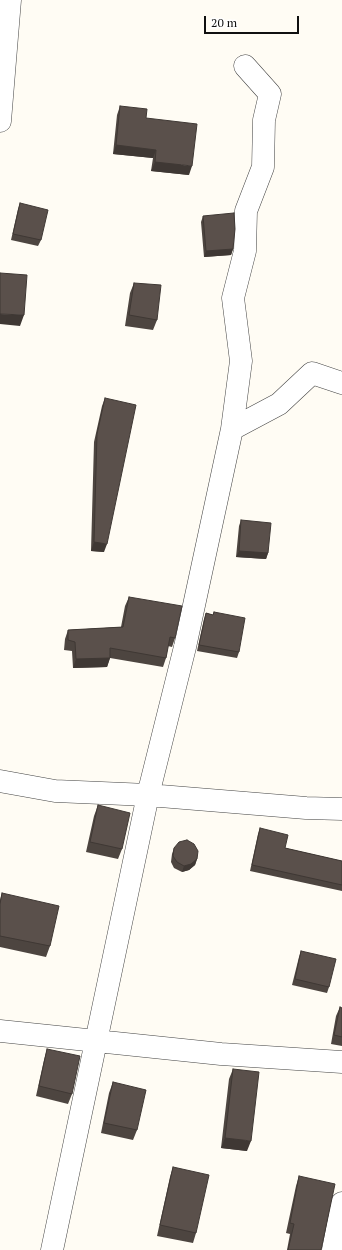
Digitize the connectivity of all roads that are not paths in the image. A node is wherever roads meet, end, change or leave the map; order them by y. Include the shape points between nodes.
1 (10, 0) edge
2 (245, 66) dead end
3 (0, 121) edge
4 (342, 383) edge
5 (232, 429) junction
6 (0, 781) edge
7 (148, 795) junction
8 (342, 809) edge
9 (0, 1031) edge
10 (96, 1041) junction
11 (342, 1062) edge
12 (342, 1203) edge
13 (52, 1250) edge
14 (333, 1250) edge

1 - 3 street
2 - 5 street via 270,94 264,120 263,167 246,211 245,251 233,298 241,360
4 - 5 street via 312,373 279,404
5 - 7 street
6 - 7 street via 55,791
7 - 8 street
7 - 10 street
9 - 10 street
10 - 11 street via 221,1054
10 - 13 street
12 - 14 street

